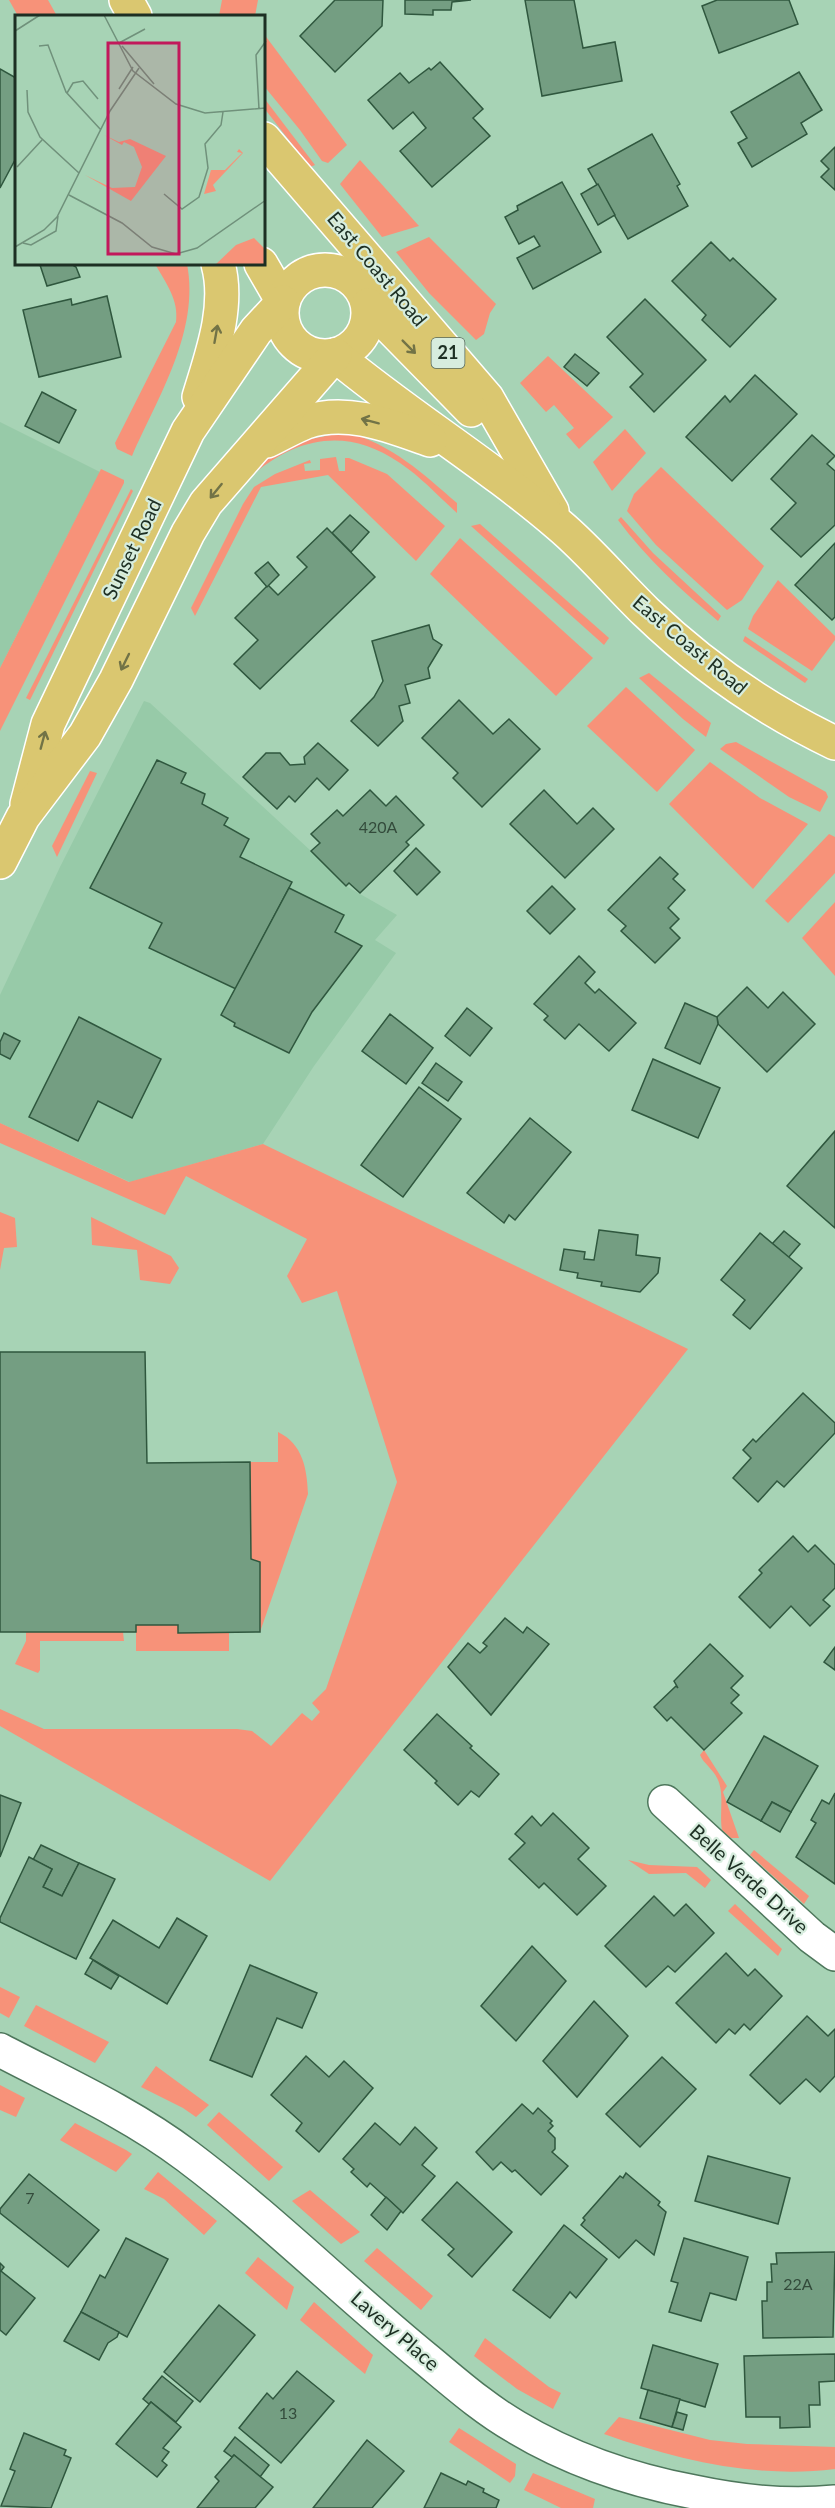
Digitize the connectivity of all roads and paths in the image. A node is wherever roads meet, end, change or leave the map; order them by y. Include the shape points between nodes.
1 (266, 141) edge
2 (266, 168) edge
3 (218, 266) edge
4 (262, 266) edge
5 (346, 275) junction
6 (283, 302) junction
7 (368, 305) junction
8 (335, 356) junction
9 (189, 431) junction
10 (255, 447) junction
11 (465, 453) junction
12 (560, 526) junction
13 (835, 743) edge
14 (9, 834) edge
15 (664, 1802) dead end
16 (835, 1954) edge
17 (0, 2050) edge
18 (817, 2505) edge

1 - 12 main road, East Coast Road / 21 via 487,398
2 - 5 main road via 311,222
9 -> 3 main road via 217,333 221,289
4 - 6 main road, 21
5 - 6 main road via 333,270 308,273 288,290
5 - 7 main road via 356,283
6 - 8 main road, 21 via 286,331 295,343 321,356
6 - 9 main road, Sunset Road via 256,331
7 - 8 main road via 361,336
7 -> 12 main road via 473,412
8 - 10 main road, Sunset Road
8 - 11 main road, East Coast Road / 21
14 -> 9 main road, Sunset Road via 48,724
11 -> 10 main road via 354,417 306,422
10 -> 14 main road, Sunset Road via 206,503 85,735
11 - 12 main road, East Coast Road / 21
12 - 13 main road, East Coast Road / 21 via 646,612 706,663 752,697
15 - 16 street, Belle Verde Drive
17 - 18 street, Lavery Place via 166,2140 252,2208 405,2341 515,2427 591,2464 663,2487 764,2504

